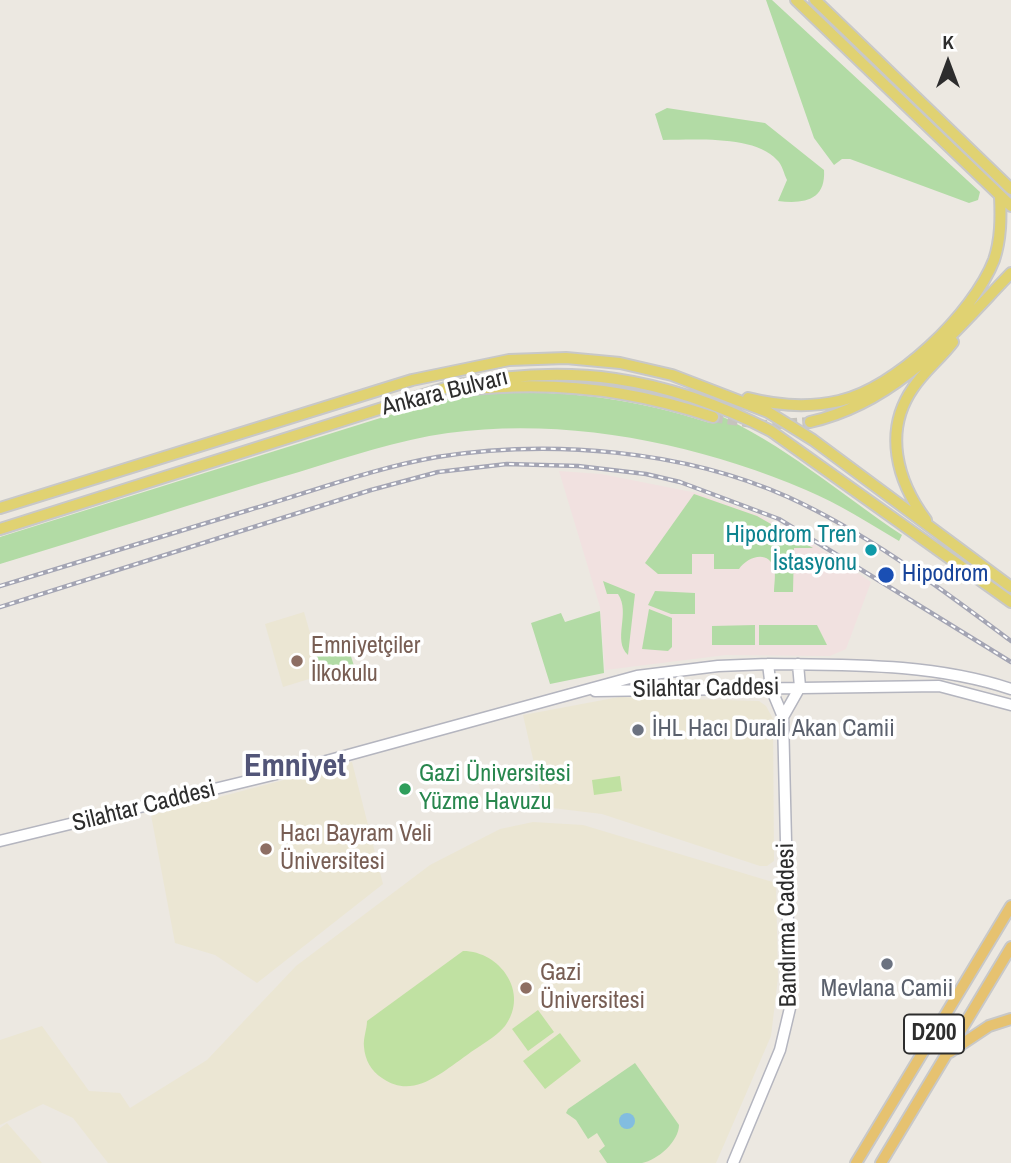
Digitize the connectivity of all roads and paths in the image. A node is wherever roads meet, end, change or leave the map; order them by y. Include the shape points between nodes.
1 (796, 0) edge
2 (815, 0) edge
3 (1011, 189) edge
4 (1000, 197) junction
5 (1011, 206) edge
6 (1011, 273) edge
7 (966, 322) junction
8 (724, 393) junction
9 (424, 395) junction
10 (713, 417) tunnel mouth
11 (810, 422) tunnel mouth
12 (0, 508) edge
13 (0, 529) edge
14 (934, 531) junction
15 (1011, 587) edge
16 (1011, 602) edge
17 (768, 664) junction
18 (798, 664) junction
19 (800, 687) junction
20 (771, 688) junction
21 (1011, 689) edge
22 (570, 692) junction
23 (1011, 705) edge
24 (783, 717) junction
25 (0, 841) edge
26 (1011, 906) edge
27 (1011, 947) edge
28 (1011, 1019) edge
29 (945, 1056) junction
30 (733, 1163) edge
31 (856, 1163) edge
32 (881, 1163) edge

1 - 4 main road
2 - 3 main road
4 - 5 main road
4 - 8 main road via 1001,229 995,258 976,296 929,345 880,384 840,401 807,406
6 - 7 main road
7 - 11 main road via 886,391
7 - 14 main road via 913,388 897,431 896,456 902,480
8 - 12 main road, Ankara Bulvarı via 620,363 566,358 509,360 412,380
8 - 14 main road, Ankara Bulvarı via 768,412 813,440
9 - 10 main road via 503,386 571,386 656,398
9 - 13 main road, Ankara Bulvarı
9 - 16 main road, Ankara Bulvarı via 487,379 570,373 678,391 728,409 802,450
14 - 15 main road, Ankara Bulvarı
17 - 18 main road
17 - 20 main road, Bandırma Caddesi
17 - 22 main road, Silahtar Caddesi via 650,674
18 - 19 main road
18 - 21 main road via 898,666
19 - 20 main road, Silahtar Caddesi
19 - 23 main road, Silahtar Caddesi via 939,686
19 - 24 main road
20 - 22 main road, Silahtar Caddesi
20 - 24 main road, Bandırma Caddesi
22 - 25 main road, Silahtar Caddesi via 297,769
24 - 30 main road, Bandırma Caddesi via 790,1009 780,1050
26 - 31 highway, D200
27 - 29 highway, D200
28 - 29 highway via 979,1032
29 - 32 highway, D200

